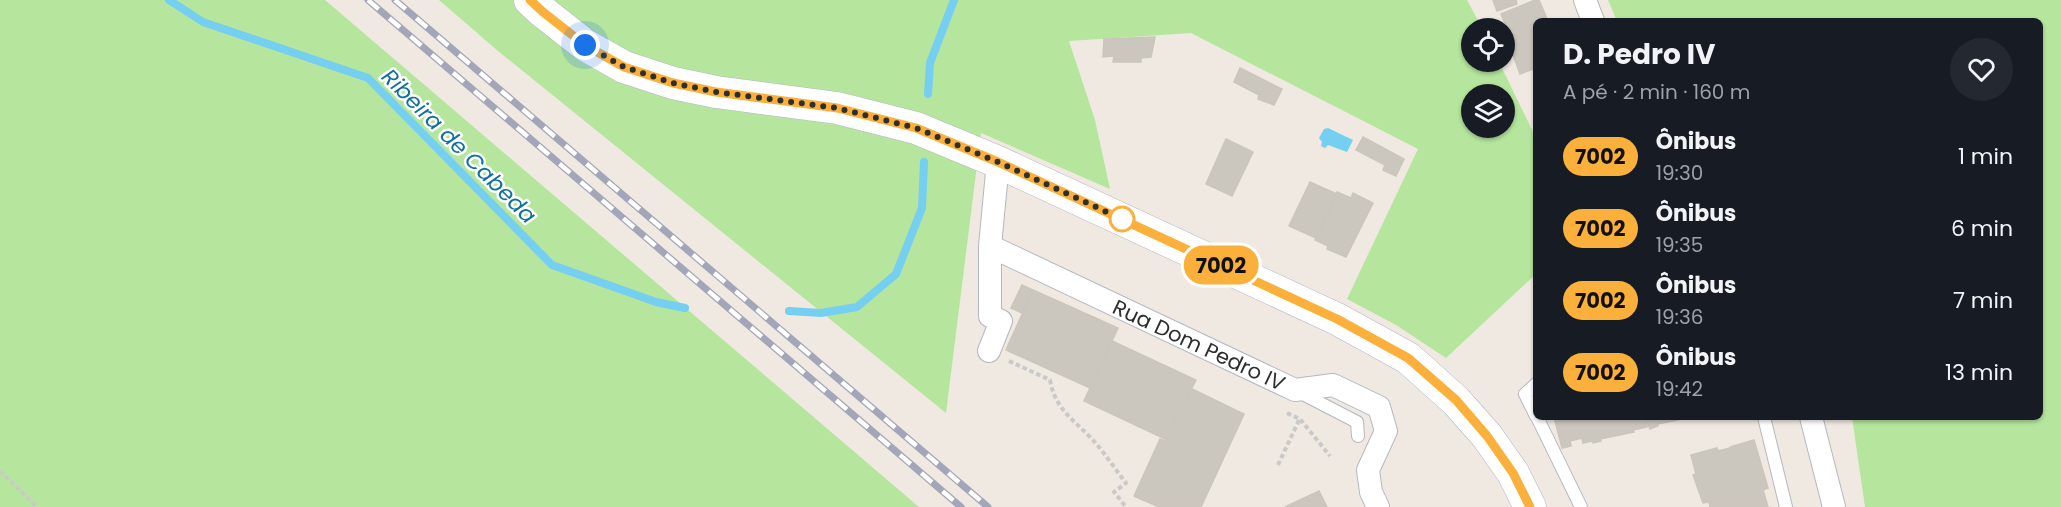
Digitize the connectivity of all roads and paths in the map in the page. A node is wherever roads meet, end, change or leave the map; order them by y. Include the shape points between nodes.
1 (1585, 0) edge
2 (537, 6) edge
3 (1592, 18) edge
4 (998, 162) junction
5 (990, 246) junction
6 (989, 351) joint
7 (1533, 387) edge
8 (1302, 394) junction
9 (1533, 410) edge
10 (1300, 419) junction
11 (1538, 420) edge
12 (1765, 420) edge
13 (1812, 420) edge
14 (1358, 436) dead end
15 (1330, 456) dead end
16 (1278, 465) dead end
17 (0, 471) edge
18 (37, 507) edge
19 (1126, 507) edge
20 (1378, 507) edge
21 (1530, 507) edge
22 (1581, 507) edge
23 (1786, 507) edge
24 (1834, 507) edge

1 - 3 street
2 - 4 main road via 585,45 634,71 716,92 837,108 916,128
4 - 5 street
4 - 21 main road via 1337,319 1408,358 1456,400 1487,436 1513,473
5 - 6 street via 990,315 1001,321
5 - 8 street, Rua Dom Pedro IV
6 - 19 path via 1050,380 1053,395 1063,411 1093,440 1126,483 1114,492
7 - 9 lane via 1525,394
8 - 10 path
8 - 14 lane via 1357,422
8 - 20 street, Rua Dom Pedro IV via 1334,385 1379,407 1386,431 1368,470
10 - 15 path
10 - 16 path
11 - 22 lane
12 - 23 lane
13 - 24 street
17 - 18 path

